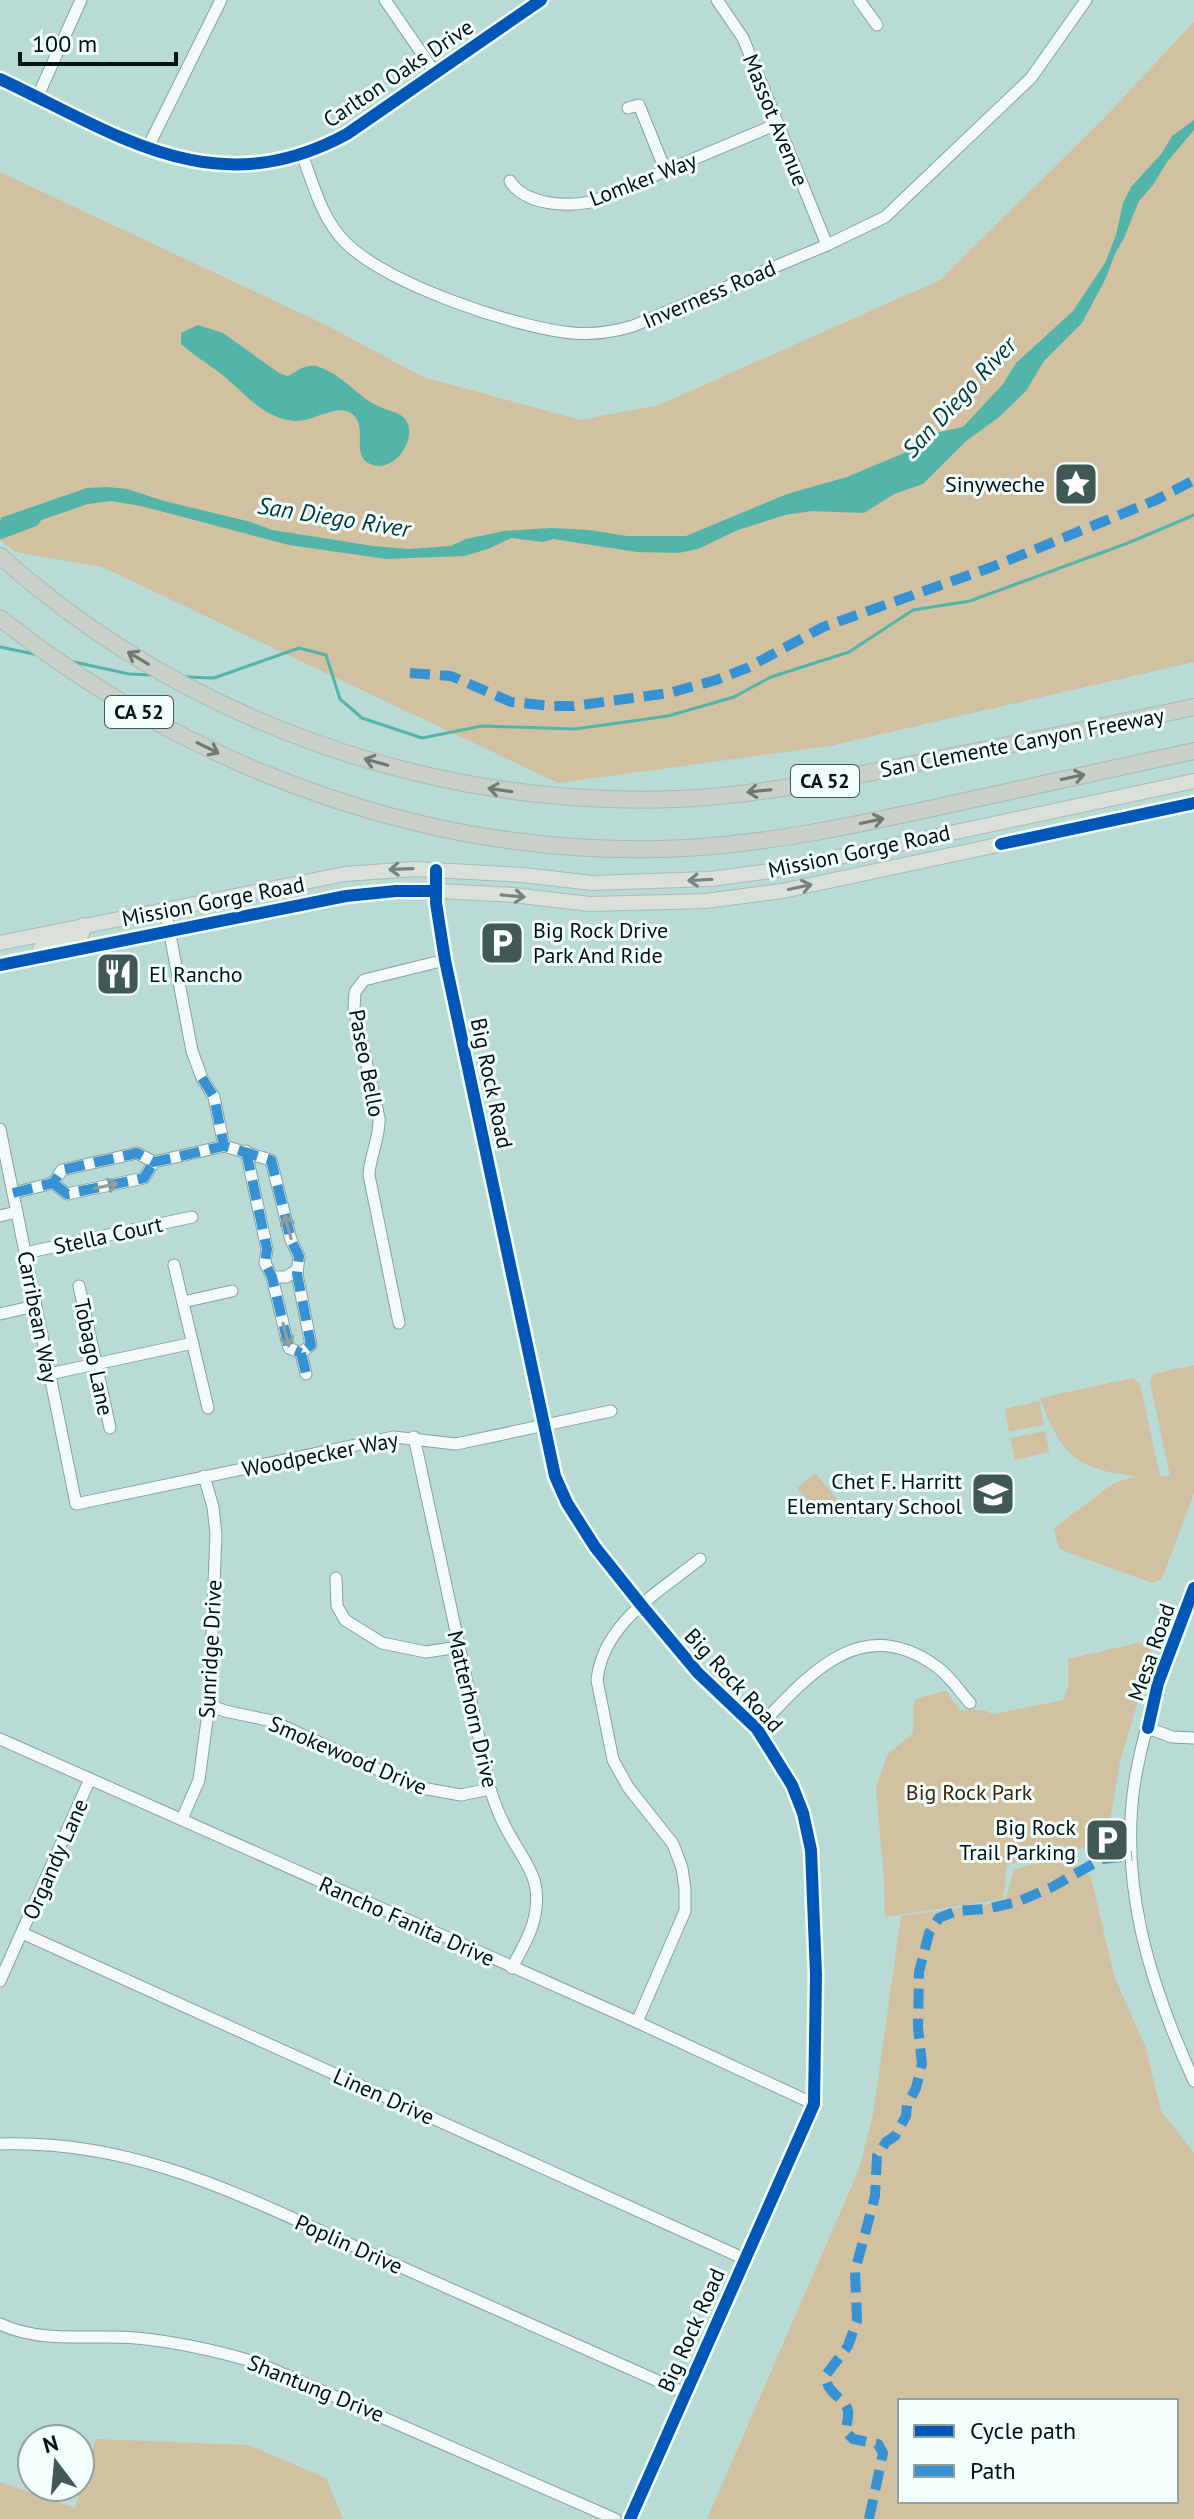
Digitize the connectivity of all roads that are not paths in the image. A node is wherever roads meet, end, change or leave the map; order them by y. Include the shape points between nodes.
1 (81, 0) edge
2 (221, 0) edge
3 (385, 0) edge
4 (717, 0) edge
5 (859, 0) edge
6 (1086, 0) edge
7 (537, 1) edge
8 (877, 25) dead end
9 (436, 74) junction
10 (0, 79) edge
11 (37, 98) junction
12 (628, 108) dead end
13 (777, 124) junction
14 (147, 149) junction
15 (302, 154) junction
16 (666, 172) junction
17 (510, 181) dead end
18 (827, 245) junction
19 (0, 556) edge
20 (0, 618) edge
21 (1194, 707) edge
22 (1194, 751) edge
23 (1194, 781) edge
24 (1194, 803) edge
25 (436, 870) junction
26 (436, 891) junction
27 (165, 908) junction
28 (84, 925) junction
29 (169, 929) junction
30 (0, 943) edge
31 (39, 956) junction
32 (445, 960) junction
33 (0, 965) edge
34 (0, 1129) edge
35 (224, 1146) junction
36 (250, 1153) junction
37 (154, 1162) junction
38 (53, 1183) junction
39 (13, 1193) junction
40 (17, 1212) junction
41 (0, 1216) edge
42 (192, 1217) dead end
43 (25, 1253) junction
44 (174, 1265) dead end
45 (297, 1270) junction
46 (272, 1277) junction
47 (79, 1286) dead end
48 (232, 1291) dead end
49 (183, 1302) junction
50 (35, 1306) junction
51 (0, 1314) edge
52 (399, 1323) dead end
53 (193, 1343) junction
54 (301, 1353) junction
55 (96, 1364) junction
56 (49, 1374) junction
57 (306, 1374) dead end
58 (208, 1408) dead end
59 (611, 1411) dead end
60 (543, 1426) junction
61 (110, 1428) dead end
62 (414, 1437) junction
63 (204, 1476) junction
64 (76, 1504) joint
65 (700, 1559) dead end
66 (336, 1578) dead end
67 (1194, 1588) edge
68 (642, 1606) junction
69 (459, 1647) junction
70 (970, 1703) dead end
71 (209, 1705) junction
72 (1148, 1728) junction
73 (757, 1729) junction
74 (1194, 1738) edge
75 (0, 1739) edge
76 (90, 1779) junction
77 (490, 1789) junction
78 (182, 1819) junction
79 (22, 1933) junction
80 (512, 1968) junction
81 (0, 1981) edge
82 (637, 2022) junction
83 (1194, 2081) edge
84 (814, 2104) junction
85 (0, 2144) edge
86 (745, 2259) junction
87 (0, 2324) edge
88 (685, 2393) junction
89 (615, 2519) edge
90 (630, 2519) edge

1 - 11 street
2 - 14 street
3 - 9 street
4 - 13 street, Massot Avenue via 743,38
5 - 8 street
6 - 18 street, Inverness Road via 1031,78 893,210
7 - 9 main road, Carlton Oaks Drive
9 - 15 main road, Carlton Oaks Drive via 347,134
10 - 11 main road, Carlton Oaks Drive
11 - 14 main road, Carlton Oaks Drive
12 - 16 street via 639,105
13 - 16 street, Lomker Way
13 - 18 street, Massot Avenue
14 - 15 main road, Carlton Oaks Drive via 224,165
15 - 18 street, Inverness Road via 328,221 366,259 456,303 558,331 600,333 633,326
16 - 17 street, Lomker Way via 600,199 573,204 547,202 515,189
21 -> 19 highway, San Clemente Canyon Freeway / CA 52 via 789,788 678,799 598,800 515,792 451,782 340,752 244,715 133,655
20 -> 22 highway, San Clemente Canyon Freeway / CA 52 via 85,680 230,759 349,806 480,835 600,848 685,848 777,838
23 -> 25 main road, Mission Gorge Road via 778,870 710,879 592,883
26 -> 24 main road, Mission Gorge Road via 590,904 705,901 782,891
25 - 26 street, Big Rock Road
25 -> 27 main road, Mission Gorge Road via 345,874
26 - 29 main road, Mission Gorge Road via 346,896
26 - 32 street, Big Rock Road
27 - 28 main road, Mission Gorge Road
27 - 29 street
28 - 30 main road, Mission Gorge Road
28 - 31 main road via 82,934 44,945
29 - 31 main road, Mission Gorge Road
29 - 35 street via 192,1051 214,1097
31 - 33 main road, Mission Gorge Road
32 - 52 street, Paseo Bello via 364,980 355,992 379,1118 380,1136 369,1175
32 - 60 street, Big Rock Road
34 - 39 street, Carribean Way
35 - 36 street
35 - 37 street
45 -> 36 street via 299,1256 271,1160
36 - 46 street via 265,1263
37 - 38 street via 137,1153 62,1170
38 -> 37 street via 67,1194 144,1178
38 - 39 street
39 - 40 street, Carribean Way
40 - 41 street
40 - 43 street, Carribean Way
42 - 43 street, Stella Court
43 - 50 street, Carribean Way
44 - 49 street
45 - 46 street
45 - 54 street via 311,1345
46 -> 54 street via 289,1348
47 - 55 street, Tobago Lane
48 - 49 street
49 - 53 street
50 - 51 street
50 - 56 street, Carribean Way
53 - 55 street
53 - 58 street
54 - 57 street
55 - 56 street
55 - 61 street, Tobago Lane
56 - 64 street, Carribean Way
59 - 60 street, Woodpecker Way
60 - 62 street, Woodpecker Way via 456,1444
60 - 68 street, Big Rock Road via 567,1503
62 - 63 street, Woodpecker Way
62 - 69 street, Matterhorn Drive
63 - 64 street, Woodpecker Way
63 - 71 street, Sunridge Drive via 216,1534
65 - 68 street
66 - 69 street via 337,1606 345,1620 382,1643 426,1652
67 - 72 street, Mesa Road via 1158,1683
68 - 73 street, Big Rock Road via 698,1673
68 - 82 street via 609,1640 597,1680 613,1760 673,1844 686,1900
69 - 77 street, Matterhorn Drive
70 - 73 street via 938,1667 921,1657 863,1647 819,1666
71 - 77 street, Smokewood Drive via 272,1721 416,1787 461,1795
71 - 78 street, Sunridge Drive via 199,1780
72 - 74 street
72 - 83 street, Mesa Road via 1135,1791 1134,1892 1166,2021
73 - 84 street, Big Rock Road via 792,1785 811,1850
75 - 76 street, Rancho Fanita Drive
76 - 78 street, Rancho Fanita Drive
76 - 79 street, Organdy Lane
77 - 80 street, Matterhorn Drive via 505,1826 530,1864 538,1896 533,1924
78 - 80 street, Rancho Fanita Drive
79 - 81 street, Organdy Lane
79 - 86 street, Linen Drive
80 - 82 street, Rancho Fanita Drive
82 - 84 street, Rancho Fanita Drive
84 - 86 street, Big Rock Road
85 - 88 street, Poplin Drive via 114,2153 200,2178
86 - 88 street, Big Rock Road
87 - 89 street, Shantung Drive via 42,2336 163,2341 258,2363
88 - 90 street, Big Rock Road

